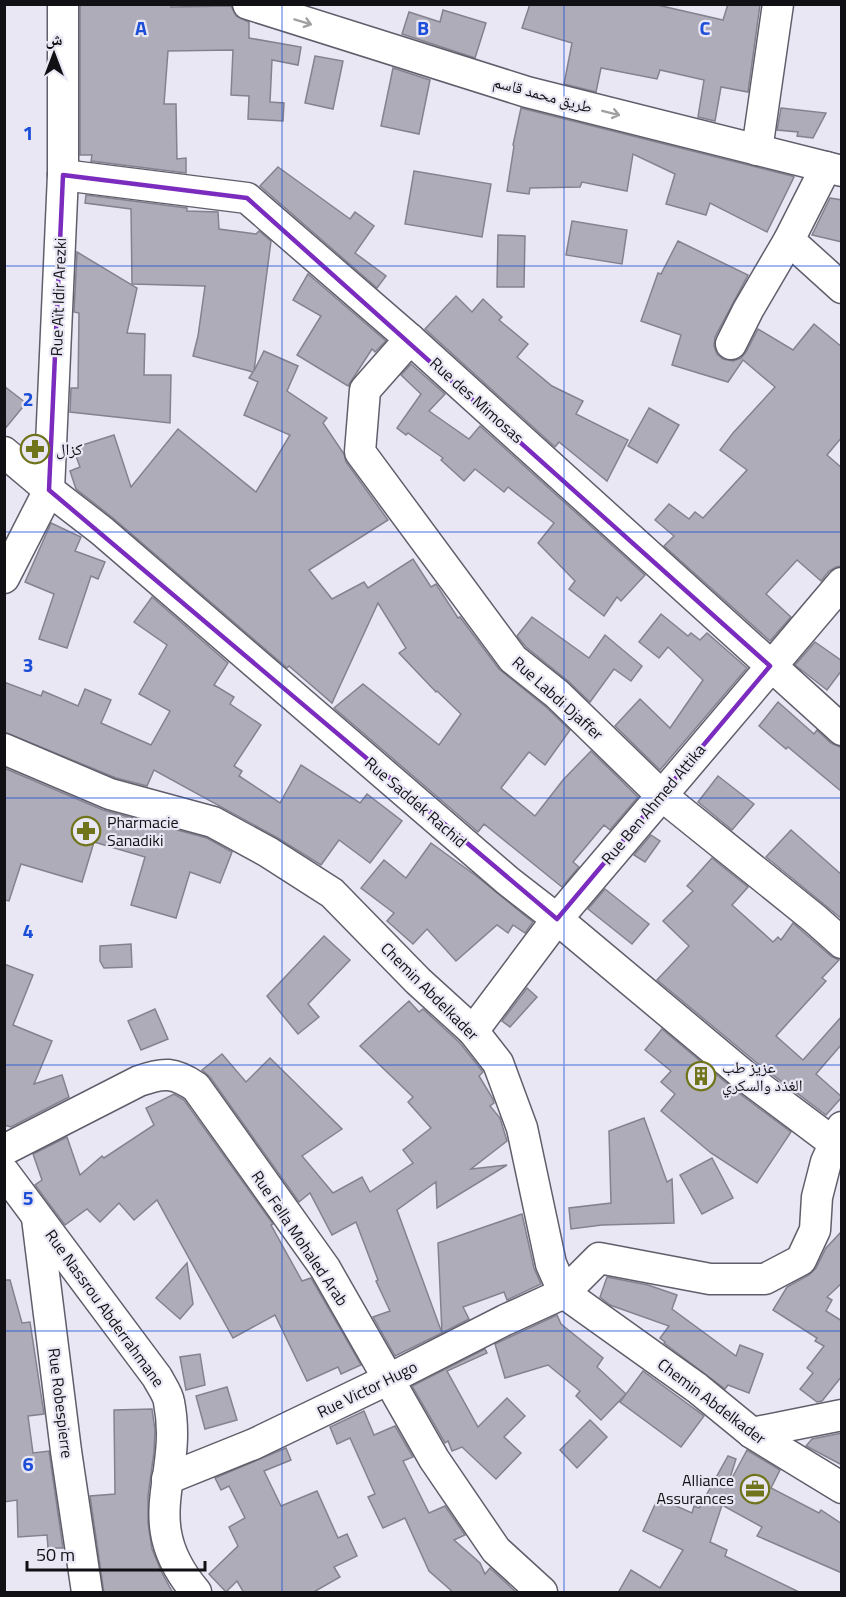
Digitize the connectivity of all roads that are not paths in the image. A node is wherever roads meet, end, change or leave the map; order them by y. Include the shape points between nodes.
1 (63, 4) edge
2 (248, 4) edge
3 (778, 4) edge
4 (757, 150) junction
5 (834, 169) edge
6 (63, 175) junction
7 (789, 240) junction
8 (842, 288) edge
9 (410, 339) junction
10 (731, 344) dead end
11 (4, 452) edge
12 (49, 490) junction
13 (4, 578) edge
14 (842, 583) edge
15 (770, 666) junction
16 (842, 730) edge
17 (4, 749) edge
18 (661, 795) junction
19 (556, 919) junction
20 (842, 943) edge
21 (473, 1031) junction
22 (838, 1135) edge
23 (4, 1150) edge
24 (4, 1172) edge
25 (37, 1214) junction
26 (564, 1293) junction
27 (389, 1379) junction
28 (842, 1415) edge
29 (752, 1433) junction
30 (167, 1479) junction
31 (842, 1488) edge
32 (87, 1593) edge
33 (196, 1593) edge
34 (542, 1593) edge

1 - 6 street, Rue Aït Idir Arezki
2 -> 4 street, طريق محمد قاسم via 526,92
3 - 4 street
4 - 5 street, طريق محمد قاسم
5 - 7 street
6 - 9 street, Rue des Mimosas via 247,198
6 - 12 street, Rue Aït Idir Arezki
7 - 8 street
7 - 10 street
9 - 15 street, Rue des Mimosas
9 - 18 street, Rue Labdi Djaffer via 365,390 360,452 513,659 558,694
11 - 12 street, Rue Saddek Rachid
12 - 13 street, Rue Aït Idir Arezki
12 - 19 street, Rue Saddek Rachid
14 - 15 street, Rue Ben Ahmed Attika
15 - 16 street, Rue des Mimosas
15 - 18 street, Rue Ben Ahmed Attika
17 - 21 street, Chemin Abdelkader via 110,794 213,822 268,852 332,893
18 - 19 street, Rue Ben Ahmed Attika
18 - 20 street, Rue Labdi Djaffer
19 - 21 street, Rue Ben Ahmed Attika
19 - 22 street, Rue Saddek Rachid via 746,1077
21 - 26 street, Chemin Abdelkader via 498,1063 522,1128 551,1264
22 - 26 street via 826,1162 815,1230 801,1260 765,1279 710,1279 599,1258
23 - 27 street, Rue Fella Mohaled Arab via 140,1081 155,1075 183,1078 196,1087 325,1268
24 - 25 street, Rue Nassrou Abderrahmane
25 - 30 street, Rue Nassrou Abderrahmane via 157,1377 169,1400 172,1430
25 - 32 street, Rue Robespierre
26 - 27 street, Rue Victor Hugo
26 - 29 street, Chemin Abdelkader via 697,1388
27 - 30 street, Rue Victor Hugo via 254,1444
27 - 34 street, Rue Fella Mohaled Arab via 434,1459 496,1550
28 - 29 street
29 - 31 street, Chemin Abdelkader
30 - 33 street, Rue Nassrou Abderrahmane via 163,1514 167,1543

